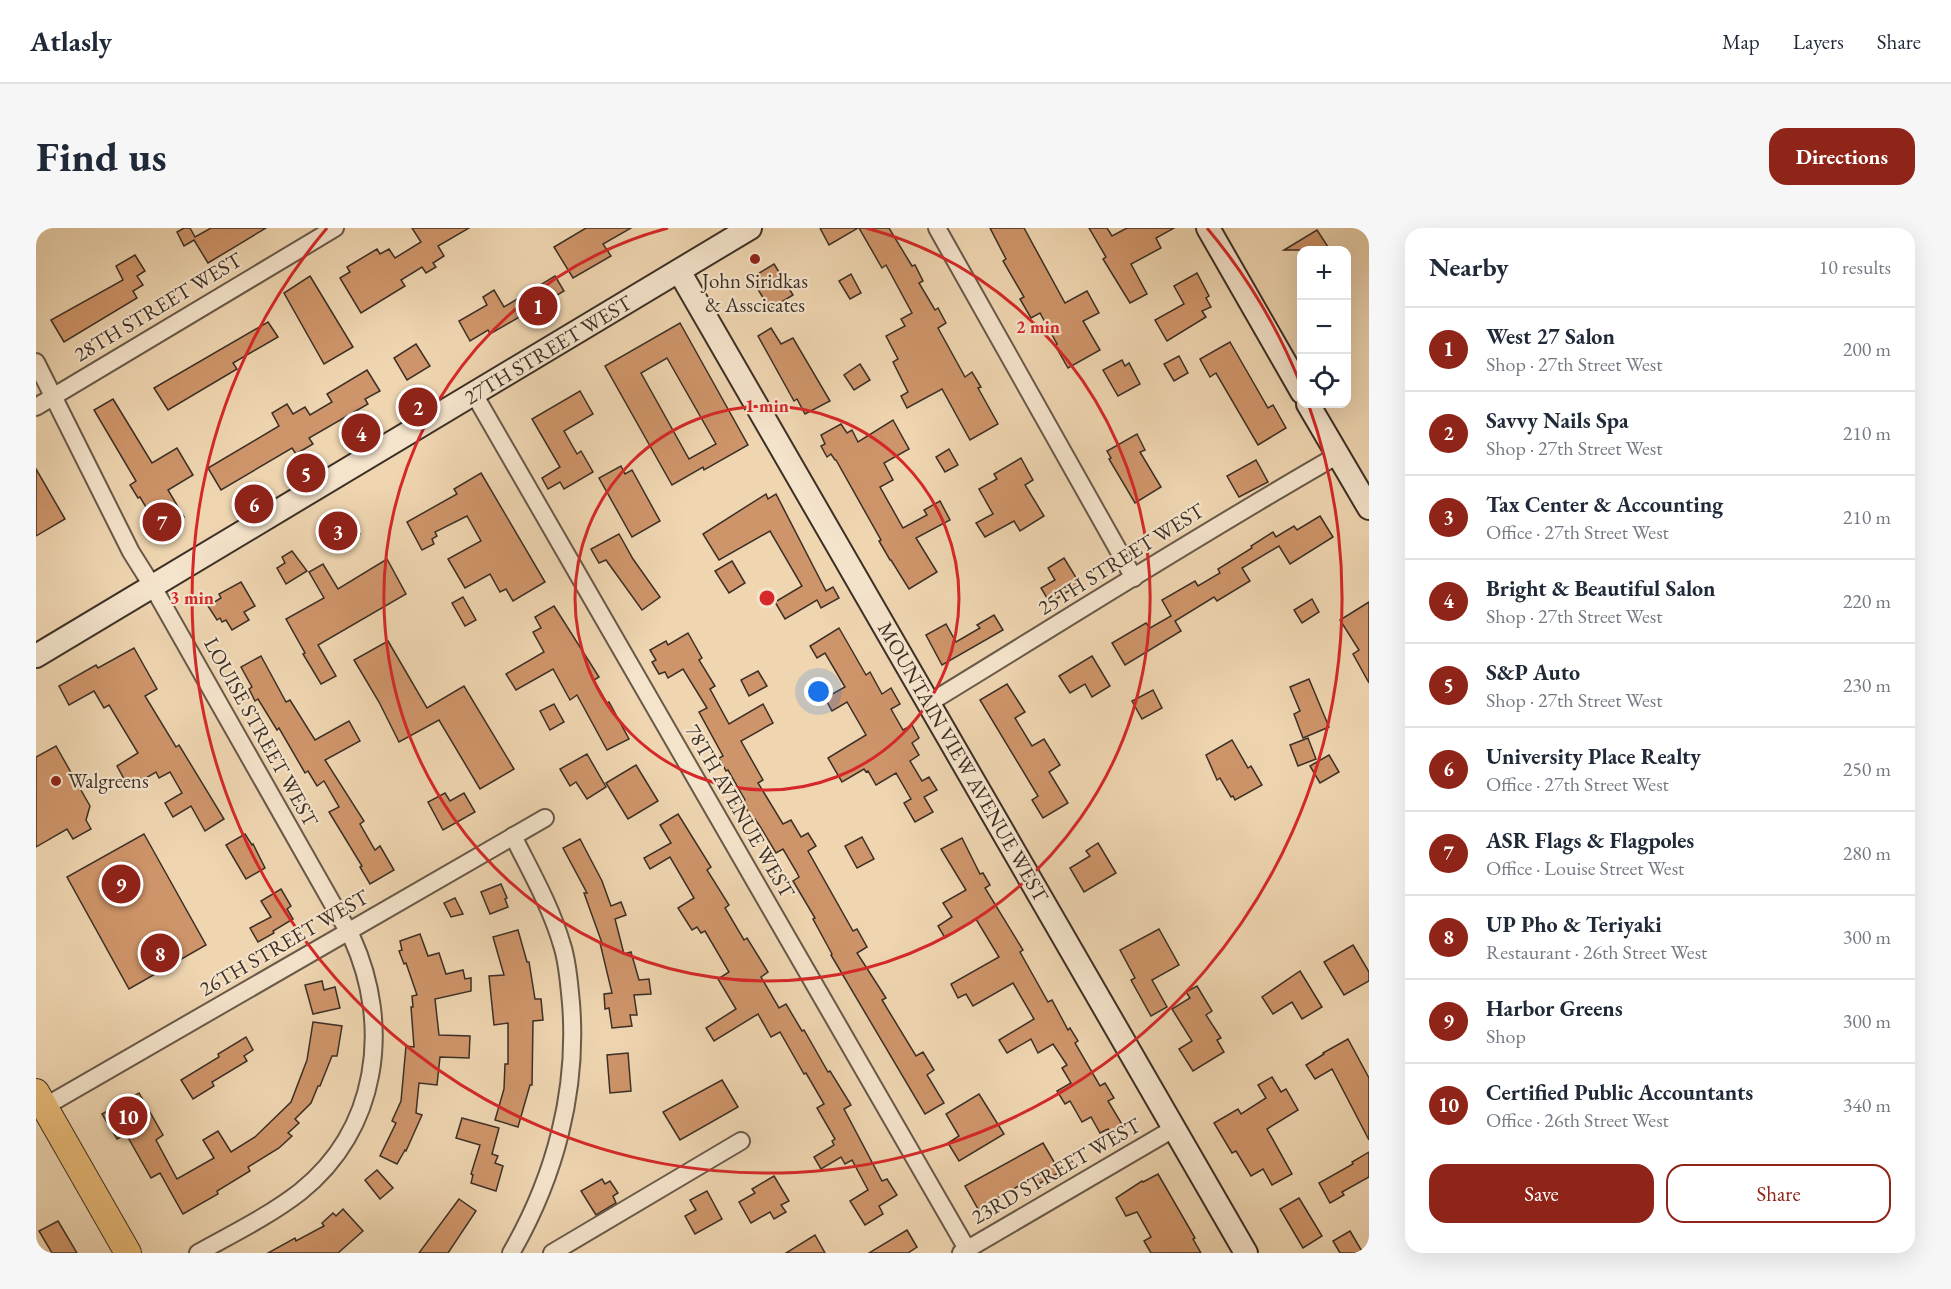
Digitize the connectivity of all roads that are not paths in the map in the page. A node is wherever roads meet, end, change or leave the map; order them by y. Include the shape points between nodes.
1 (334, 228) edge
2 (750, 228) edge
3 (937, 228) edge
4 (1208, 228) edge
5 (679, 271) junction
6 (36, 362) edge
7 (1297, 383) edge
8 (474, 394) junction
9 (54, 396) junction
10 (36, 407) edge
11 (1310, 408) edge
12 (1338, 455) junction
13 (1369, 508) edge
14 (1134, 578) junction
15 (153, 587) junction
16 (36, 656) edge
17 (929, 703) junction
18 (545, 818) dead end
19 (513, 837) junction
20 (348, 932) junction
21 (40, 1100) edge
22 (1173, 1129) junction
23 (741, 1141) dead end
24 (964, 1251) edge
25 (128, 1253) edge
26 (198, 1253) edge
27 (511, 1253) edge
28 (552, 1253) edge
29 (1246, 1253) edge

1 - 9 street, 28TH STREET WEST
2 - 5 street, 27TH STREET WEST
3 - 14 street
4 - 7 street
5 - 8 street, 27TH STREET WEST
5 - 17 street, MOUNTAIN VIEW AVENUE WEST
6 - 9 street, LOUISE STREET WEST
8 - 15 street, 27TH STREET WEST
8 - 24 street, 78TH AVENUE WEST
9 - 10 street, 28TH STREET WEST
9 - 15 street, LOUISE STREET WEST via 131,552
11 - 12 street
12 - 13 street
12 - 14 street, 25TH STREET WEST
14 - 17 street, 25TH STREET WEST
15 - 16 street, 27TH STREET WEST
15 - 20 street, LOUISE STREET WEST
17 - 22 street, MOUNTAIN VIEW AVENUE WEST
18 - 19 street, 26TH STREET WEST
19 - 20 street, 26TH STREET WEST
19 - 27 street via 548,906 563,946 573,1052 559,1140 535,1206
20 - 21 street, 26TH STREET WEST
20 - 26 street, LOUISE STREET WEST via 362,966 374,1029 373,1066 359,1114 330,1161 301,1192
21 - 25 main road
22 - 24 street, 23RD STREET WEST
22 - 29 street, MOUNTAIN VIEW AVENUE WEST
23 - 28 street

